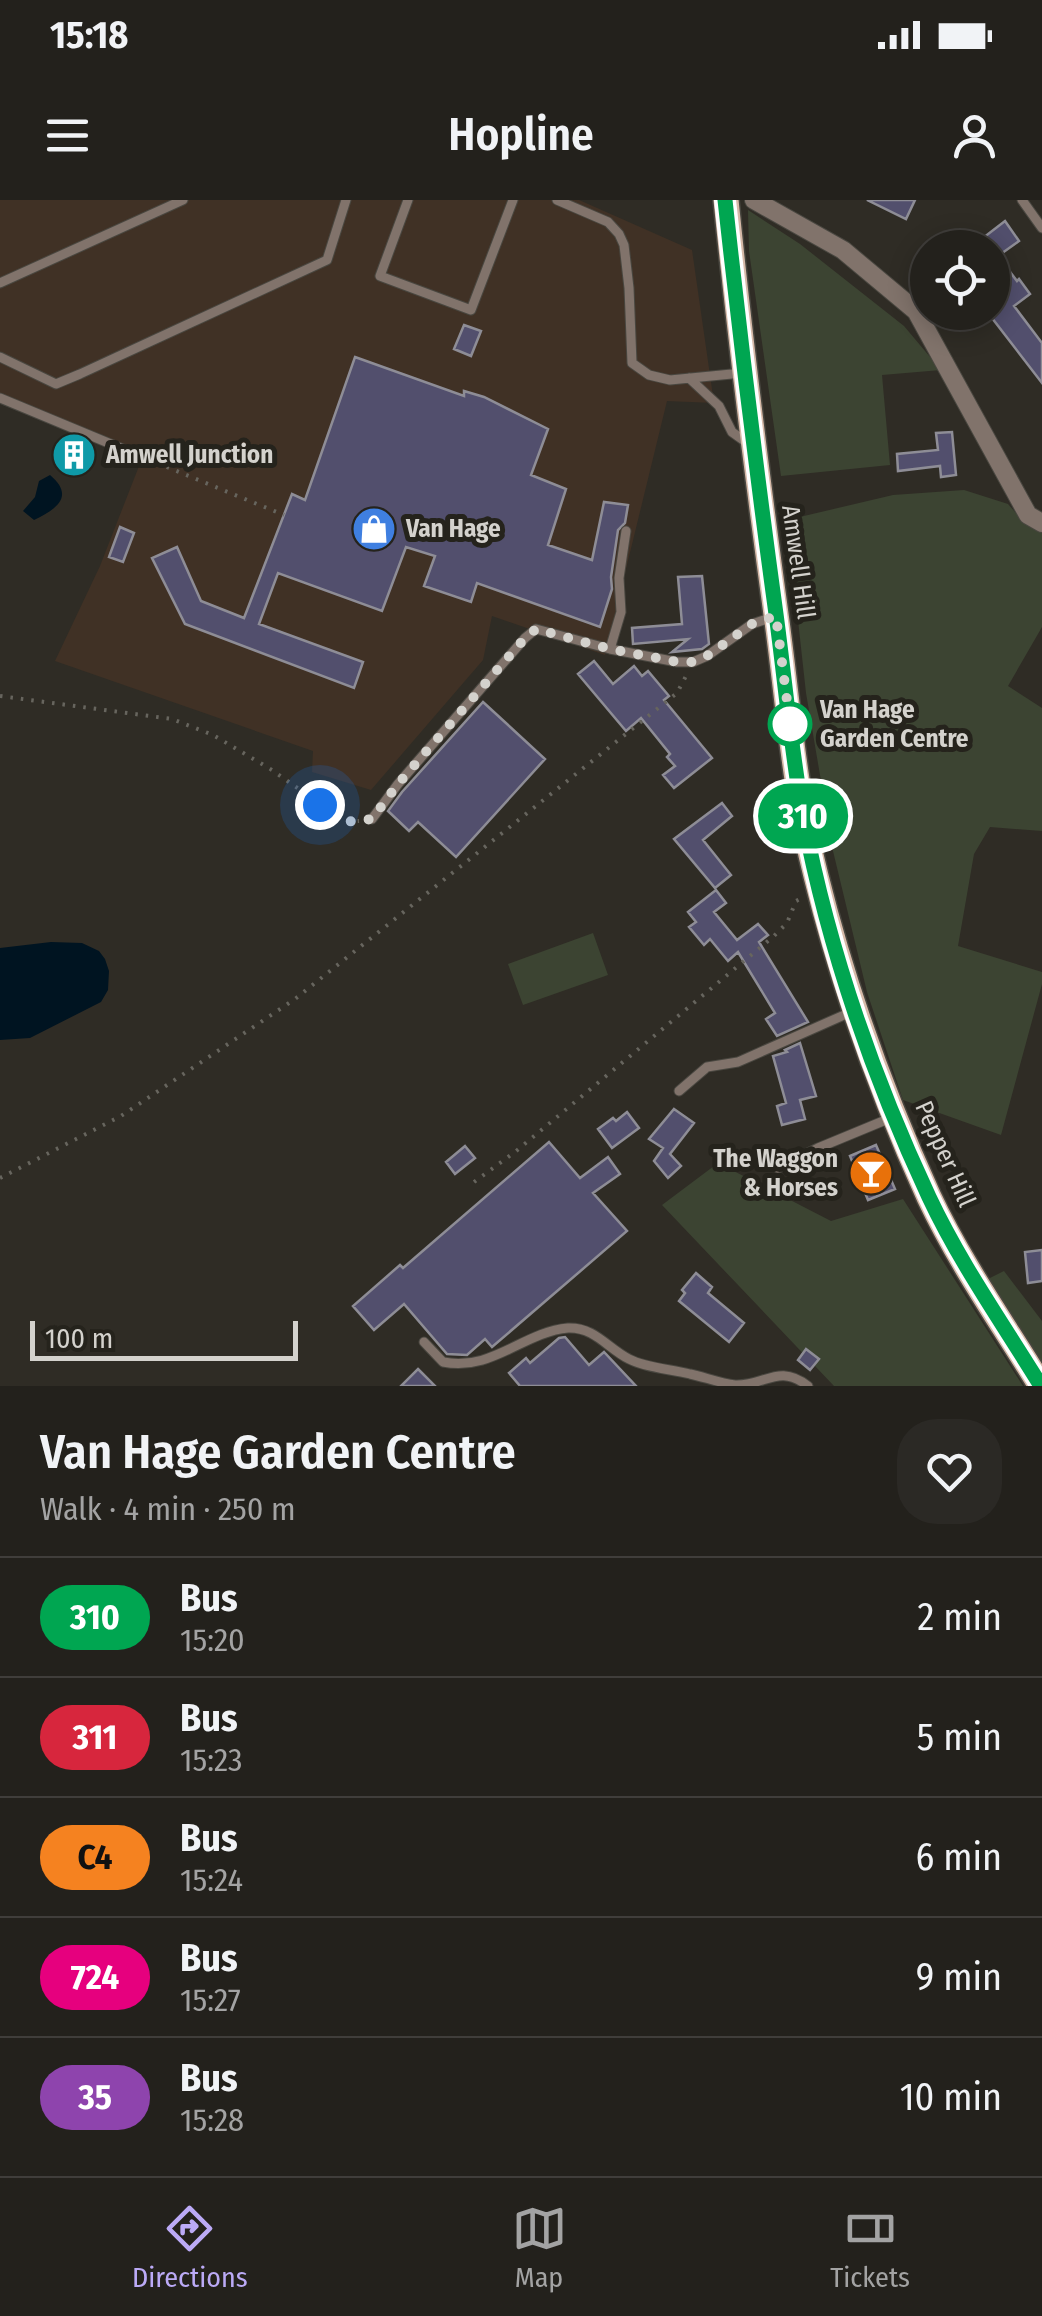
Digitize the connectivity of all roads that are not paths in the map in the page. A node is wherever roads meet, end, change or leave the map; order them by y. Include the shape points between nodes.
1 (183, 200) edge
2 (346, 200) edge
3 (408, 200) edge
4 (513, 200) edge
5 (556, 200) edge
6 (726, 200) edge
7 (754, 200) edge
8 (1022, 200) edge
9 (1042, 228) edge
10 (0, 282) edge
11 (0, 358) edge
12 (744, 372) junction
13 (689, 378) junction
14 (0, 398) edge
15 (753, 446) junction
16 (148, 459) road end
17 (1042, 524) edge
18 (626, 531) dead end
19 (776, 616) junction
20 (610, 649) junction
21 (372, 819) road end
22 (831, 929) joint
23 (855, 1010) junction
24 (678, 1091) dead end
25 (896, 1116) junction
26 (778, 1168) dead end
27 (424, 1342) dead end
28 (808, 1386) edge
29 (1041, 1386) edge

1 - 10 lane
2 - 11 lane via 327,260 68,379 56,384
3 - 4 lane via 380,276 471,310
5 - 13 lane via 608,222 624,244 632,363 649,375
6 - 12 main road, Amwell Hill
7 - 17 street via 843,250 916,311 1028,514
8 - 9 lane
12 - 13 lane
12 - 15 main road, Amwell Hill
13 - 15 lane via 718,406 732,432
14 - 16 lane
15 - 19 main road, Amwell Hill
18 - 20 lane
19 - 20 lane via 693,662
19 - 22 main road, Amwell Hill via 803,814
20 - 21 lane via 536,629
22 - 23 main road, Pepper Hill
23 - 24 lane via 738,1062 707,1067
23 - 25 main road, Pepper Hill
25 - 26 lane
25 - 29 main road, Pepper Hill via 950,1240
27 - 28 lane via 443,1362 471,1365 569,1328 606,1341 631,1360 737,1385 784,1374

